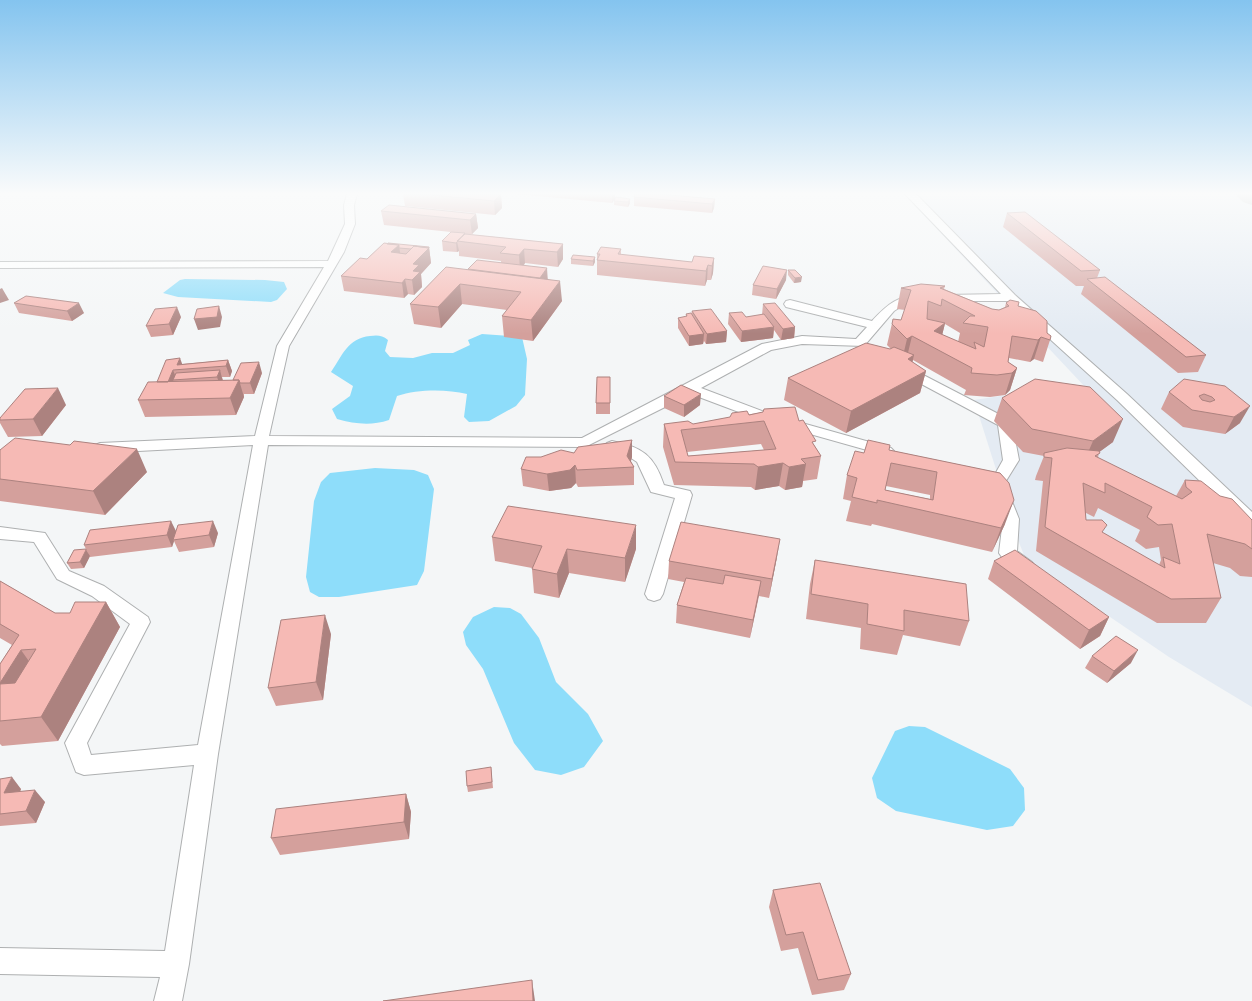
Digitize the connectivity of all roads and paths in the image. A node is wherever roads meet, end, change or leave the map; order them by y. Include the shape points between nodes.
1 (343, 241) edge
2 (956, 241) edge
3 (332, 264) junction
4 (0, 265) edge
5 (1011, 297) junction
6 (790, 304) dead end
7 (875, 325) junction
8 (859, 343) junction
9 (875, 352) edge
10 (891, 362) edge
11 (690, 389) junction
12 (261, 440) junction
13 (585, 443) junction
14 (87, 448) edge
15 (896, 454) edge
16 (979, 479) edge
17 (997, 485) junction
18 (1252, 522) edge
19 (0, 533) edge
20 (1038, 573) edge
21 (654, 594) dead end
22 (207, 754) junction
23 (0, 961) edge
24 (176, 964) junction
25 (168, 1001) edge

1 - 3 street
2 - 5 street
3 - 4 street
3 - 12 street via 283,346
5 - 7 street via 902,301 890,308
5 - 18 street via 1122,397
6 - 7 street
7 - 8 street
8 - 9 street
8 - 11 street via 802,340 767,347
10 - 17 street via 1004,423 1011,460
11 - 13 street
11 - 15 street via 765,417
12 - 13 street
12 - 14 street
12 - 22 street
13 - 21 street via 630,449 650,468 656,488 684,495
16 - 17 street
17 - 20 street via 1011,519 1008,553
19 - 22 street via 39,537 63,575 98,591 141,622 76,743 84,765
22 - 24 street
23 - 24 street
24 - 25 street

